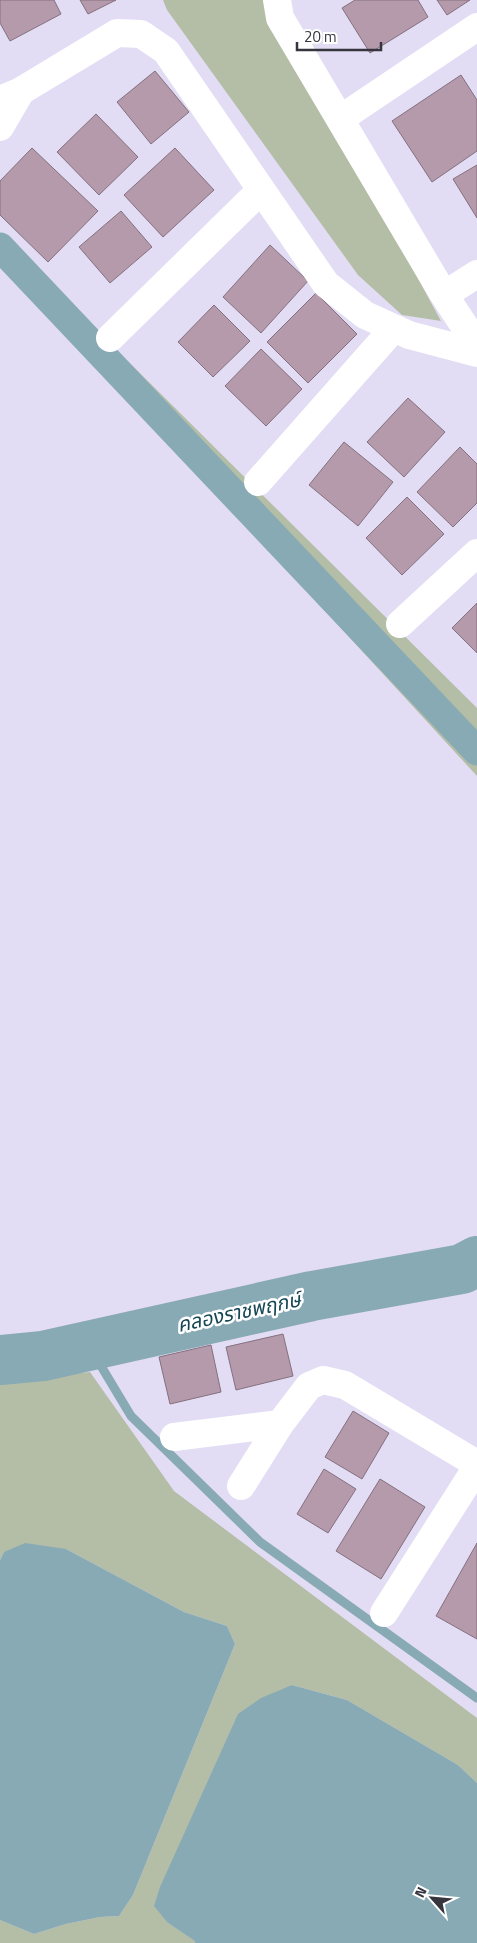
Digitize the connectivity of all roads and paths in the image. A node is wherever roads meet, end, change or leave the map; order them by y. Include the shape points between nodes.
1 (277, 0) edge
2 (477, 27) edge
3 (11, 95) edge
4 (340, 119) junction
5 (0, 127) edge
6 (262, 190) junction
7 (477, 274) edge
8 (444, 295) junction
9 (394, 328) junction
10 (110, 338) dead end
11 (477, 345) edge
12 (477, 353) edge
13 (258, 482) dead end
14 (477, 553) edge
15 (400, 624) dead end
16 (280, 1424) junction
17 (174, 1438) dead end
18 (477, 1465) edge
19 (241, 1486) dead end
20 (384, 1613) dead end

1 - 4 street via 280,18
2 - 4 street
3 - 5 street
3 - 6 street via 117,33 141,34 166,51
4 - 8 street
6 - 9 street via 326,284 364,315
6 - 10 street
7 - 8 street
8 - 11 street
9 - 12 street
9 - 13 street
14 - 15 street
16 - 17 street
16 - 18 street via 308,1386 323,1380 345,1385
16 - 19 street
18 - 20 street

